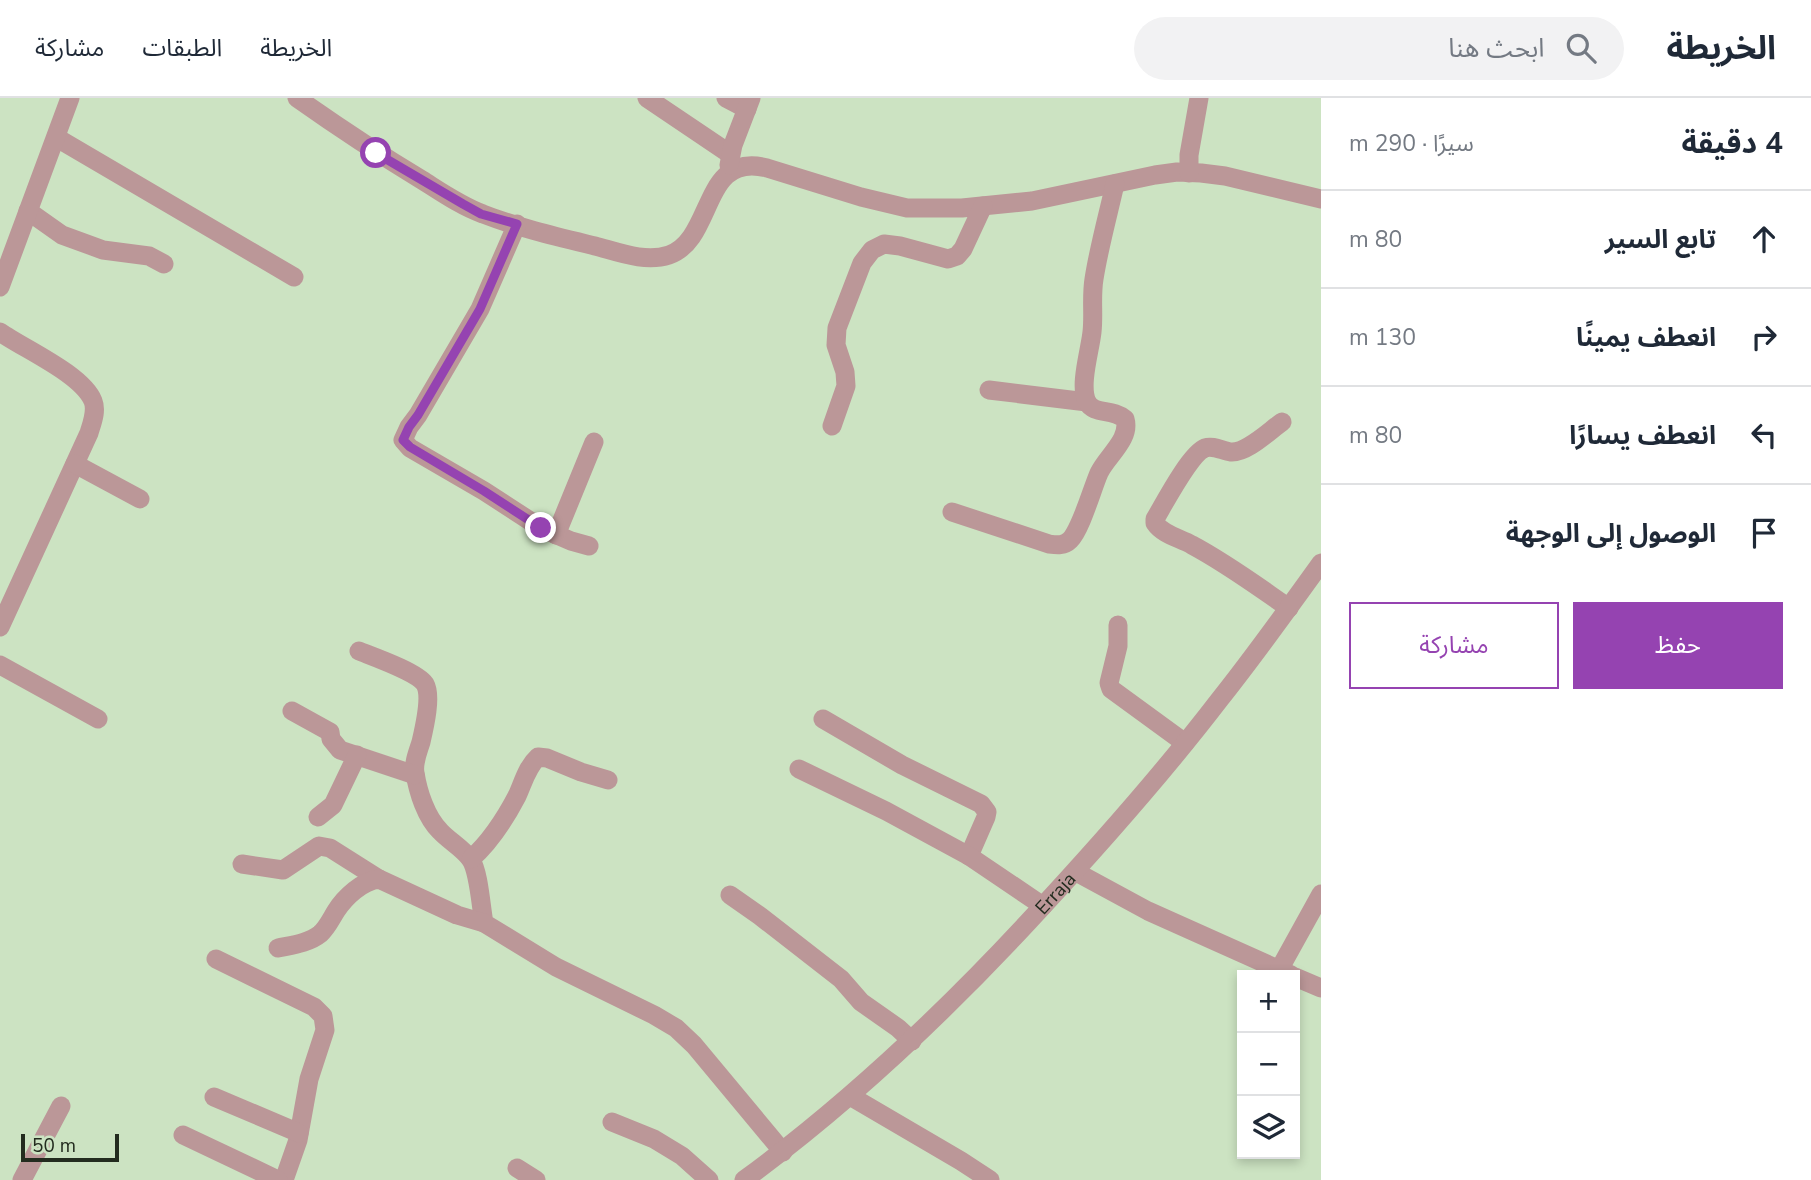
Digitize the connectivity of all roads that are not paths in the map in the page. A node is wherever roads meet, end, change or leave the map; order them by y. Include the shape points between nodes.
1 (70, 98) edge
2 (297, 98) edge
3 (647, 98) edge
4 (726, 98) edge
5 (1199, 98) edge
6 (749, 103) edge
7 (57, 138) junction
8 (729, 163) junction
9 (1189, 173) junction
10 (1115, 184) junction
11 (1321, 199) edge
12 (983, 206) junction
13 (28, 211) junction
14 (517, 224) junction
15 (164, 264) dead end
16 (294, 277) dead end
17 (0, 287) edge
18 (0, 332) edge
19 (989, 390) dead end
20 (1087, 402) junction
21 (1282, 422) dead end
22 (832, 426) dead end
23 (594, 442) dead end
24 (75, 464) junction
25 (140, 499) dead end
26 (952, 512) dead end
27 (556, 535) junction
28 (589, 546) dead end
29 (1321, 563) edge
30 (1289, 608) junction
31 (1118, 625) dead end
32 (0, 627) edge
33 (359, 651) dead end
34 (0, 665) edge
35 (292, 711) dead end
36 (98, 719) dead end
37 (822, 719) dead end
38 (1185, 743) junction
39 (357, 755) junction
40 (799, 769) dead end
41 (415, 775) junction
42 (608, 780) dead end
43 (318, 817) dead end
44 (969, 856) junction
45 (471, 859) junction
46 (242, 864) dead end
47 (1076, 872) junction
48 (379, 879) junction
49 (1321, 894) edge
50 (730, 895) dead end
51 (1043, 906) junction
52 (484, 923) junction
53 (278, 948) dead end
54 (216, 959) dead end
55 (1279, 970) edge
56 (1290, 970) edge
57 (1300, 979) edge
58 (1321, 988) edge
59 (912, 1041) junction
60 (214, 1097) dead end
61 (850, 1097) junction
62 (61, 1105) dead end
63 (612, 1122) dead end
64 (299, 1133) junction
65 (183, 1135) dead end
66 (782, 1152) junction
67 (517, 1168) dead end
68 (22, 1180) edge
69 (278, 1180) edge
70 (284, 1180) edge
71 (536, 1180) edge
72 (709, 1180) edge
73 (744, 1180) edge
74 (990, 1180) edge

1 - 7 street
2 - 14 street via 376,153 463,204
3 - 8 street
4 - 6 street
5 - 9 street
6 - 8 street
7 - 13 street
7 - 16 street
8 - 12 street via 756,165 907,208
8 - 14 street via 689,238 668,256 639,257
9 - 10 street
9 - 11 street via 1225,176
10 - 12 street
10 - 20 street via 1094,279 1085,373
12 - 22 street via 963,250 953,258 891,244 877,246 866,256 836,328 846,386
13 - 15 street via 62,235 103,250 149,256
13 - 17 street
14 - 27 street via 480,309 403,440
18 - 24 street via 78,381 93,401 94,418
19 - 20 street
20 - 26 street via 1095,410 1121,416 1126,428 1066,543 1049,544
21 - 30 street via 1239,452 1211,447 1201,450 1155,523
23 - 27 street
24 - 25 street
24 - 32 street
27 - 28 street
29 - 30 street, Erraja
30 - 38 street, Erraja
31 - 38 street via 1111,689
33 - 41 street via 409,672 427,688
34 - 36 street
35 - 39 street via 330,732 340,750
37 - 44 street via 981,804 986,817
38 - 47 street, Erraja
39 - 41 street
39 - 43 street via 333,805
40 - 44 street
41 - 45 street via 432,822
42 - 45 street via 538,757 501,823
44 - 51 street
45 - 52 street
46 - 48 street via 283,870 319,846 330,848
47 - 51 street, Erraja
47 - 55 street via 1148,911
48 - 52 street
48 - 53 street via 365,883 345,901 319,935
49 - 56 street
50 - 59 street via 841,979 862,1002
51 - 59 street, Erraja
52 - 66 street via 556,967 676,1028
54 - 64 street via 314,1007 323,1016 325,1030 309,1079
57 - 58 street
59 - 61 street, Erraja
60 - 64 street
61 - 66 street, Erraja
61 - 74 street
62 - 68 street
63 - 72 street via 654,1139
64 - 70 street
65 - 69 street
66 - 73 street, Erraja
67 - 71 street

